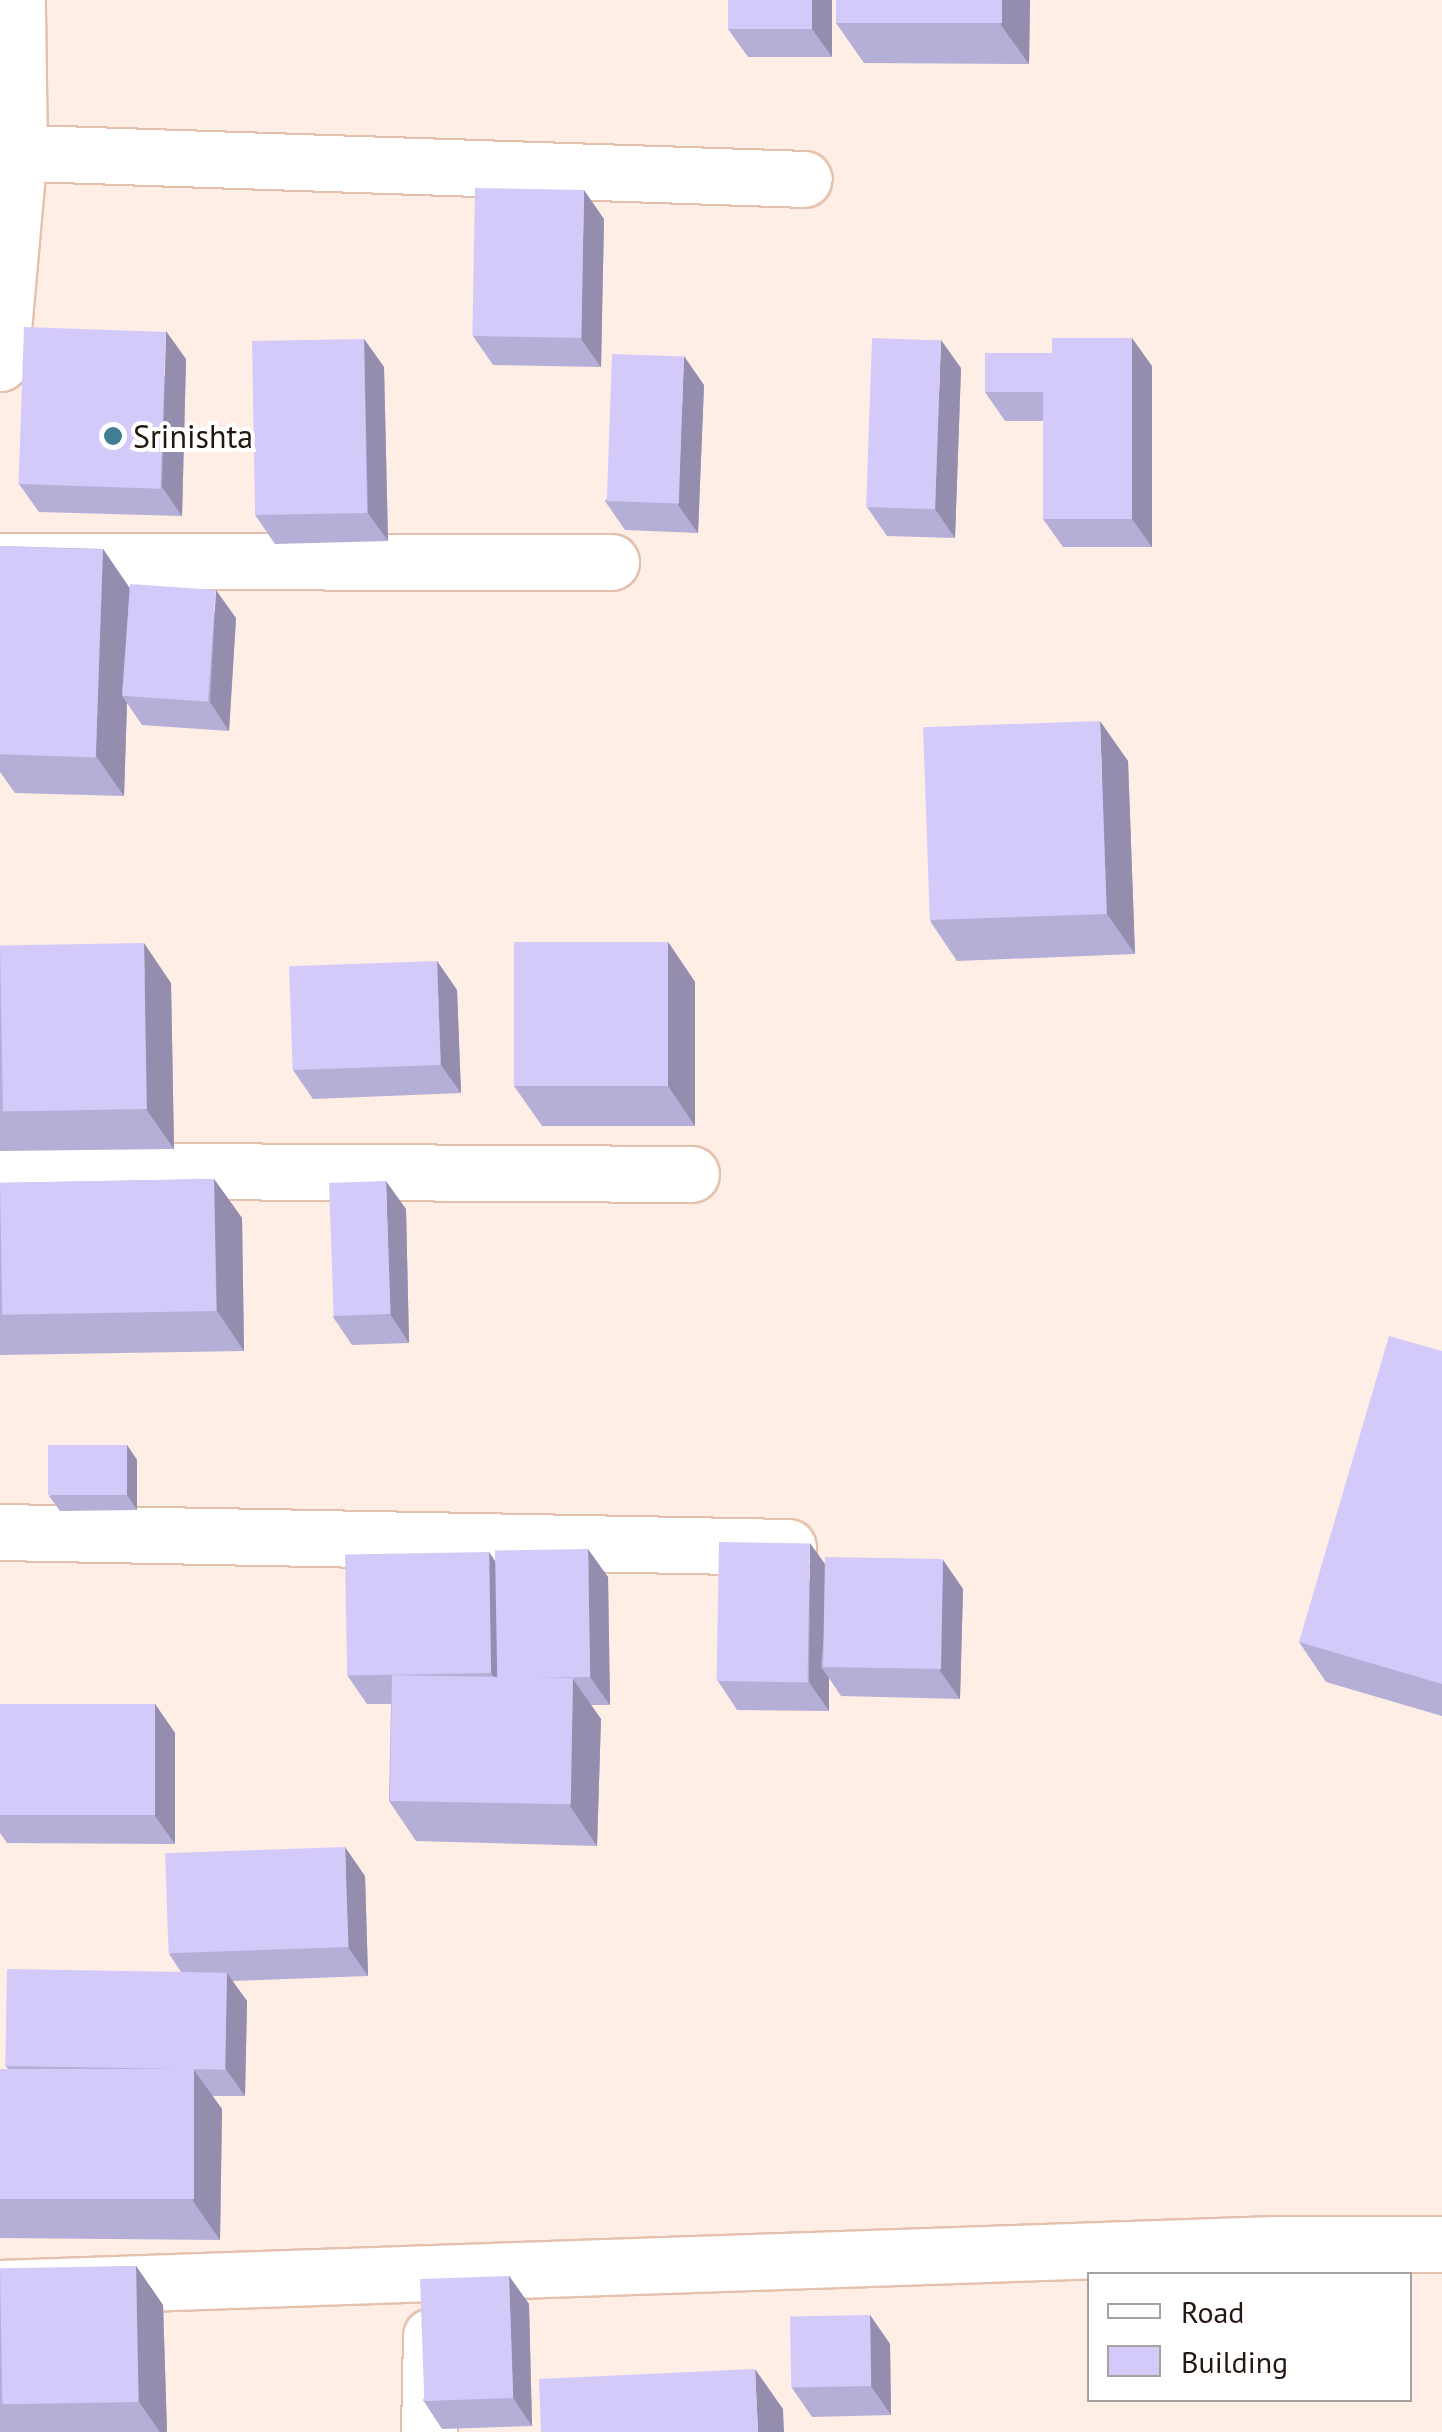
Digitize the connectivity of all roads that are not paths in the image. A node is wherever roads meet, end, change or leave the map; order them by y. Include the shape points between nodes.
1 (18, 0) edge
2 (9, 152) edge
3 (804, 179) dead end
4 (0, 362) edge
5 (0, 561) edge
6 (611, 562) dead end
7 (0, 1170) edge
8 (691, 1174) dead end
9 (0, 1532) edge
10 (788, 1547) edge
11 (1442, 2244) edge
12 (433, 2273) junction
13 (0, 2288) edge
14 (429, 2432) edge

1 - 2 street
2 - 3 street
2 - 4 street
5 - 6 street
7 - 8 street
9 - 10 street
11 - 12 street
12 - 13 street
12 - 14 street

